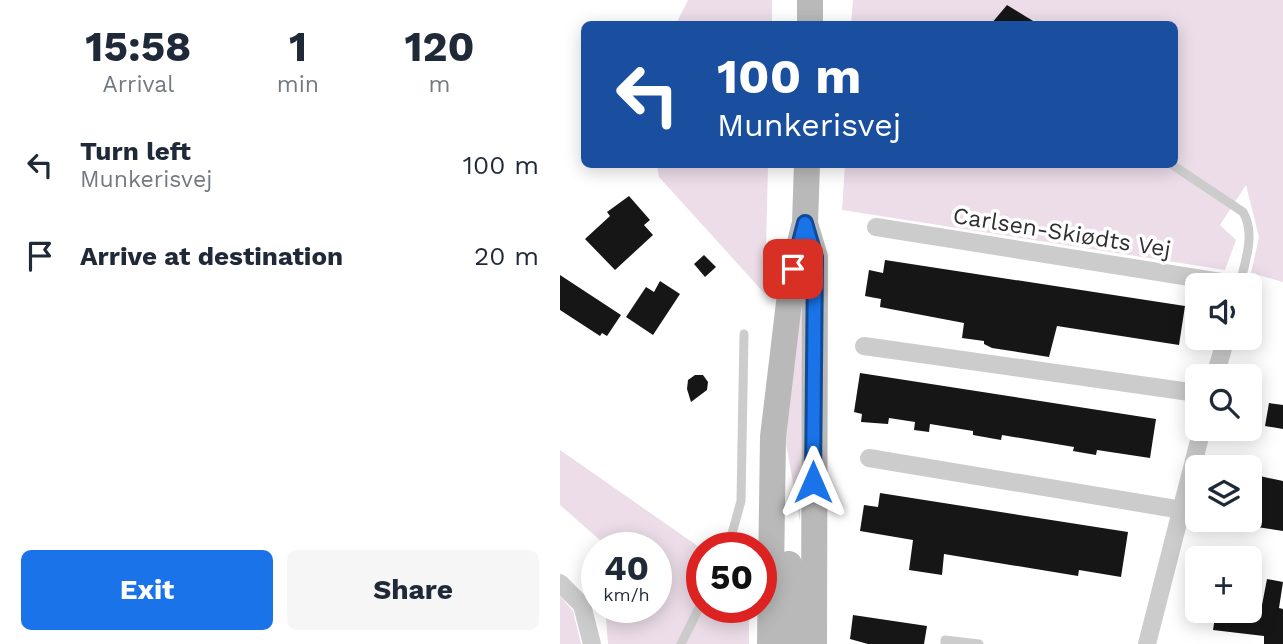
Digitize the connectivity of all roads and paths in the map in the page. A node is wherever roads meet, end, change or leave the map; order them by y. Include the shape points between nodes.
1 (810, 0) edge
2 (810, 21) edge
3 (807, 168) edge
4 (1177, 168) edge
5 (805, 223) junction
6 (876, 227) dead end
7 (1242, 273) edge
8 (1185, 276) edge
9 (744, 334) dead end
10 (864, 346) dead end
11 (1185, 391) edge
12 (1199, 441) edge
13 (869, 458) dead end
14 (772, 509) junction
15 (1182, 510) junction
16 (733, 532) edge
17 (560, 583) edge
18 (692, 623) edge
19 (592, 644) edge
20 (681, 644) edge
21 (770, 644) edge
22 (791, 644) edge
23 (814, 644) edge
24 (945, 644) edge
25 (979, 644) edge
26 (1147, 644) edge

1 - 2 main road
3 - 5 main road
4 - 7 lane, Carlsen-Skiødts Vej via 1243,212 1250,236
5 - 14 main road via 793,269 779,372
5 - 23 main road via 815,257
6 - 8 street, Carlsen-Skiødts Vej
9 - 16 lane via 741,501
10 - 11 street
12 - 15 street
13 - 15 street
14 - 21 main road
14 - 22 main road via 789,558
15 - 26 street
17 - 19 street via 582,605
18 - 20 lane
24 - 25 lane via 946,640

